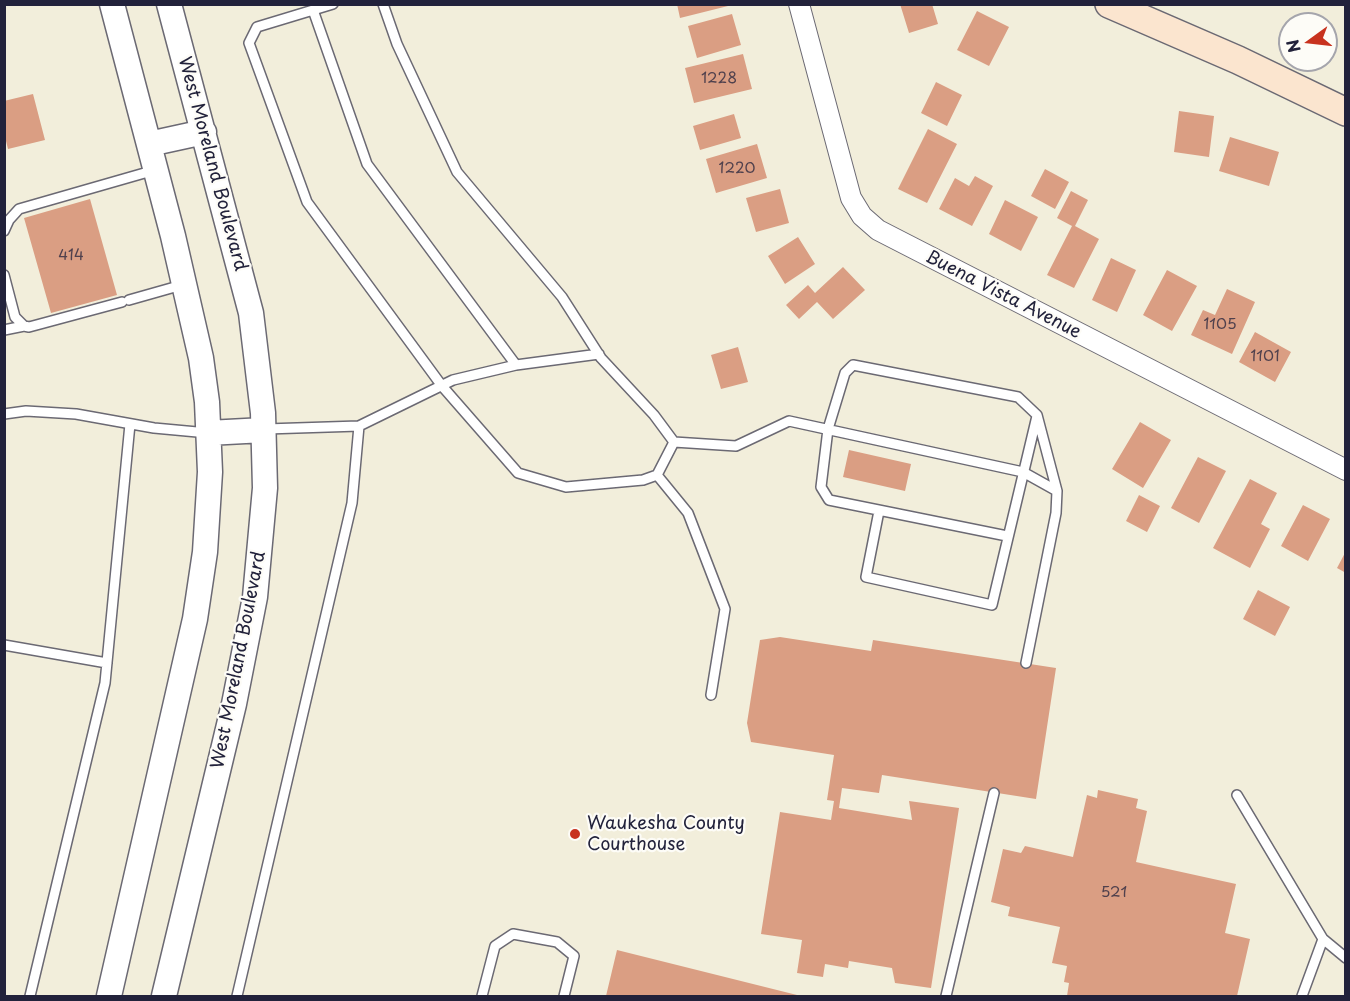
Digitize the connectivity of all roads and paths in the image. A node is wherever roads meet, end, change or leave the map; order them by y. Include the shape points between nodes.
1 (112, 4) edge
2 (169, 4) edge
3 (333, 4) edge
4 (383, 4) edge
5 (799, 4) edge
6 (1109, 4) edge
7 (313, 10) junction
8 (1346, 112) edge
9 (204, 132) junction
10 (149, 144) junction
11 (156, 170) junction
12 (4, 231) edge
13 (4, 275) edge
14 (184, 285) junction
15 (24, 326) junction
16 (4, 330) edge
17 (599, 354) junction
18 (516, 365) junction
19 (442, 386) junction
20 (4, 414) edge
21 (1037, 415) junction
22 (130, 424) junction
23 (359, 426) junction
24 (828, 429) junction
25 (264, 430) junction
26 (208, 433) junction
27 (674, 442) junction
28 (1346, 470) edge
29 (1023, 472) junction
30 (657, 475) junction
31 (1057, 490) junction
32 (879, 511) junction
33 (1007, 536) junction
34 (4, 645) edge
35 (107, 663) junction
36 (1026, 663) dead end
37 (711, 695) dead end
38 (994, 793) dead end
39 (1237, 795) dead end
40 (1323, 939) junction
41 (1346, 958) edge
42 (30, 996) edge
43 (109, 996) edge
44 (164, 996) edge
45 (237, 996) edge
46 (482, 996) edge
47 (564, 996) edge
48 (946, 996) edge
49 (1302, 996) edge

1 - 10 street
2 - 9 street, West Moreland Boulevard
3 - 7 lane
4 - 17 lane via 397,44 457,172 562,297
5 - 28 street, Buena Vista Avenue via 850,198 878,230
6 - 8 main road
7 - 18 lane via 367,164
7 - 19 lane via 258,27 249,43 307,202
9 - 10 street
9 - 25 street, West Moreland Boulevard via 251,313
10 - 11 street
11 - 12 lane via 19,209
11 - 14 street
13 - 15 lane via 15,317
14 - 15 lane
14 - 26 street via 201,358
15 - 16 lane
17 - 18 lane
17 - 27 lane
18 - 19 lane
19 - 23 lane
19 - 30 lane via 518,473 566,487 643,480
20 - 22 lane via 76,414
21 - 24 lane via 1018,397 854,365 845,373
21 - 29 lane
21 - 31 lane
22 - 26 lane
22 - 35 lane
23 - 25 lane
23 - 45 lane via 352,503
24 - 27 lane via 789,421 736,446
24 - 29 lane
24 - 32 lane via 821,487 829,500
25 - 26 street
25 - 44 street, West Moreland Boulevard via 265,488 255,597 231,716
26 - 43 street via 205,552 195,619
27 - 30 lane
29 - 31 lane
29 - 33 lane
30 - 37 lane via 688,513 725,609
31 - 36 lane via 1056,513
32 - 33 lane
32 - 33 lane via 866,577 992,605
34 - 35 lane
35 - 42 lane
38 - 48 lane
39 - 40 lane
40 - 41 lane
40 - 49 lane
46 - 47 lane via 495,946 513,934 557,942 574,956

